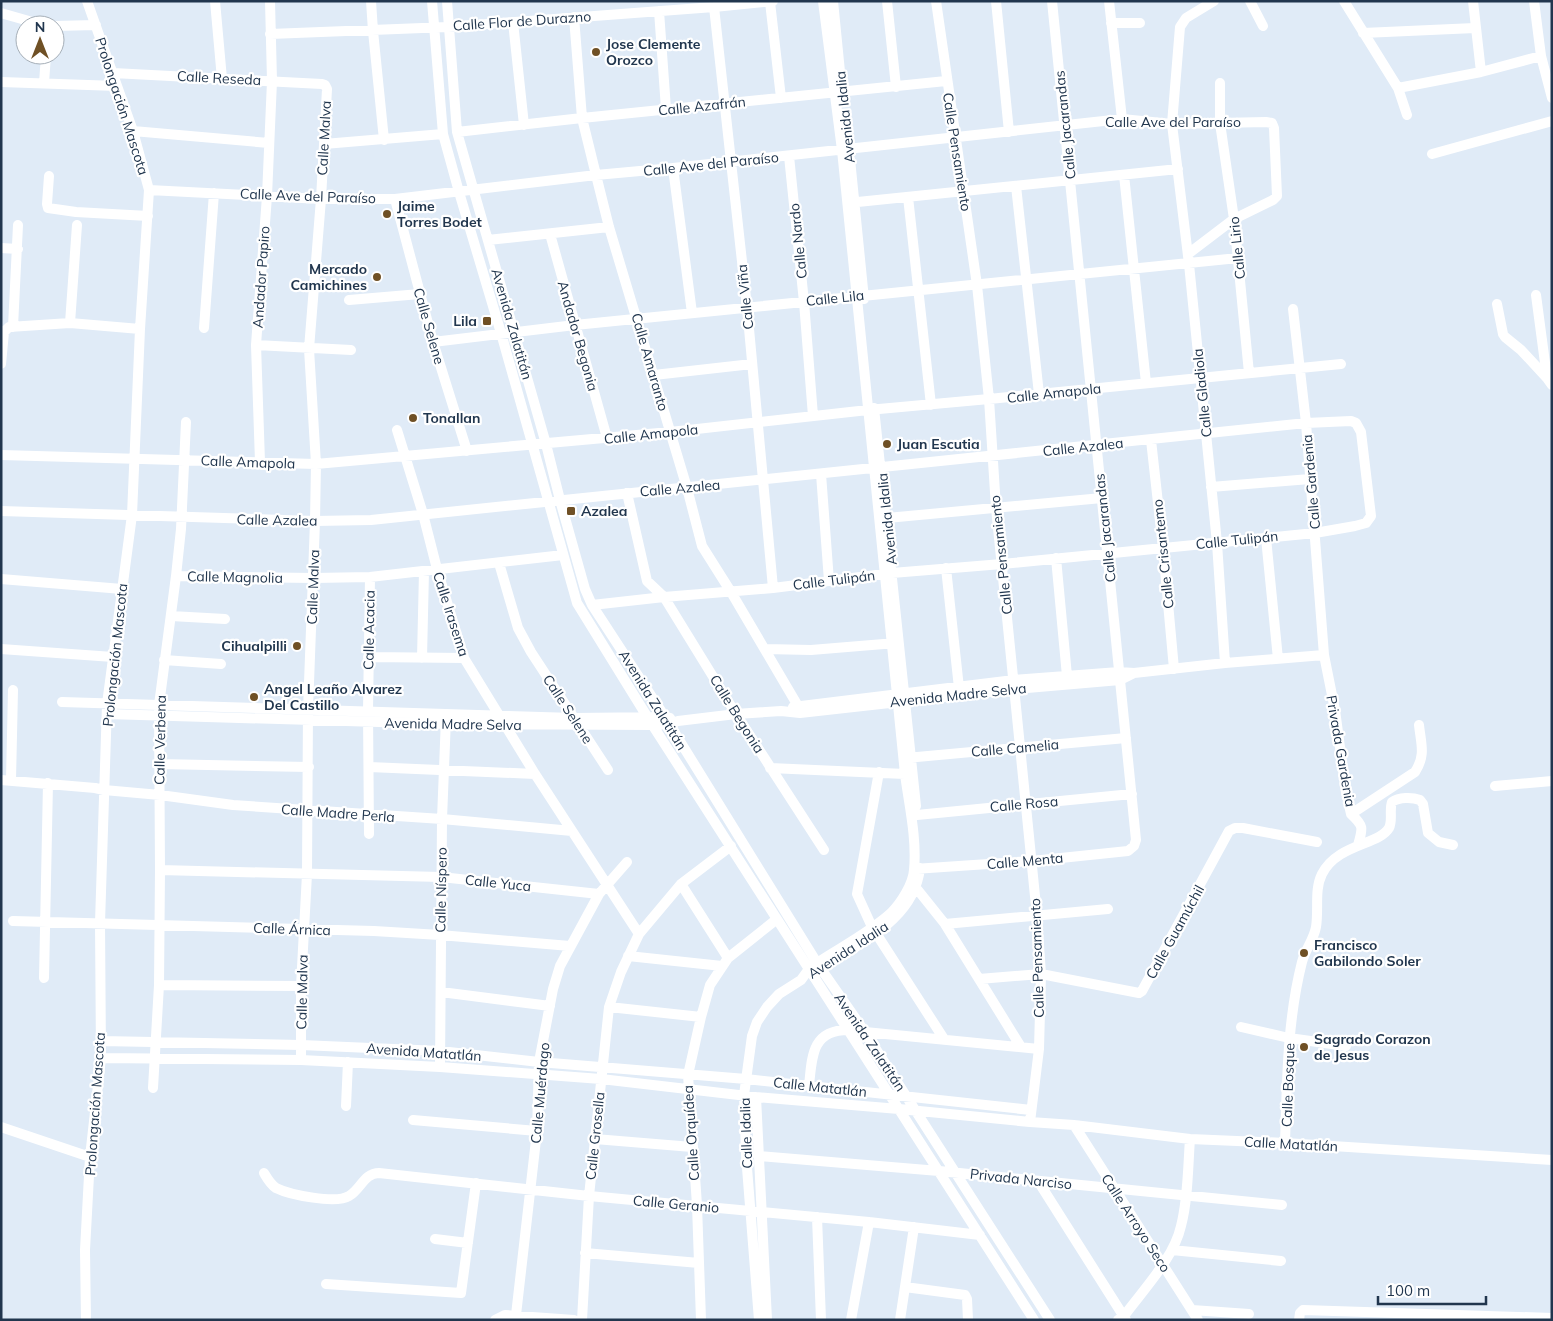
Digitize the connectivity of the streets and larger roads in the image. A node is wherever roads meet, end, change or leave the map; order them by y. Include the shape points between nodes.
1 (87, 1) edge
2 (215, 1) edge
3 (270, 1) edge
4 (371, 1) edge
5 (432, 1) edge
6 (447, 1) edge
7 (772, 1) edge
8 (823, 1) edge
9 (832, 1) edge
10 (887, 1) edge
11 (936, 1) edge
12 (996, 1) edge
13 (1052, 1) edge
14 (1109, 1) edge
15 (1214, 1) edge
16 (1250, 1) edge
17 (1344, 1) edge
18 (1473, 1) edge
19 (1534, 1) edge
20 (714, 7) junction
21 (659, 11) junction
22 (1, 13) edge
23 (15, 17) edge
24 (574, 17) junction
25 (513, 22) junction
26 (1111, 23) junction
27 (1140, 23) dead end
28 (96, 25) junction
29 (65, 26) edge
30 (1263, 26) dead end
31 (448, 27) junction
32 (434, 28) junction
33 (1475, 28) junction
34 (372, 31) junction
35 (1363, 33) junction
36 (270, 34) junction
37 (1541, 56) junction
38 (45, 65) edge
39 (1481, 72) junction
40 (113, 73) junction
41 (1548, 75) edge
42 (222, 79) junction
43 (272, 81) junction
44 (946, 81) junction
45 (1, 82) edge
46 (1220, 83) dead end
47 (44, 84) junction
48 (325, 85) joint
49 (118, 86) junction
50 (896, 87) junction
51 (1398, 88) junction
52 (839, 93) junction
53 (781, 98) junction
54 (1552, 98) edge
55 (724, 104) junction
56 (666, 109) junction
57 (1407, 116) dead end
58 (582, 118) junction
59 (1122, 119) junction
60 (1552, 121) edge
61 (1220, 123) junction
62 (524, 124) junction
63 (1172, 124) junction
64 (1065, 126) junction
65 (133, 131) junction
66 (458, 132) junction
67 (1009, 132) junction
68 (443, 134) junction
69 (955, 138) junction
70 (384, 140) junction
71 (269, 143) junction
72 (324, 144) junction
73 (845, 150) junction
74 (1432, 154) dead end
75 (789, 156) junction
76 (730, 162) junction
77 (672, 168) junction
78 (1178, 169) junction
79 (596, 175) junction
80 (1124, 175) junction
81 (48, 176) dead end
82 (1070, 180) junction
83 (1016, 186) junction
84 (148, 190) junction
85 (474, 190) junction
86 (459, 192) junction
87 (963, 192) junction
88 (214, 193) junction
89 (267, 196) junction
90 (908, 197) junction
91 (321, 199) junction
92 (395, 199) junction
93 (851, 203) junction
94 (148, 216) junction
95 (1234, 219) junction
96 (18, 225) dead end
97 (77, 225) dead end
98 (609, 227) junction
99 (550, 234) junction
100 (488, 240) junction
101 (1, 248) edge
102 (18, 249) junction
103 (1238, 258) junction
104 (1188, 259) junction
105 (1134, 269) junction
106 (1080, 274) junction
107 (1026, 280) junction
108 (977, 285) junction
109 (918, 290) junction
110 (420, 294) junction
111 (1536, 295) dead end
112 (860, 296) junction
113 (349, 300) dead end
114 (804, 302) junction
115 (1497, 304) dead end
116 (747, 307) junction
117 (1293, 309) dead end
118 (692, 313) junction
119 (637, 318) junction
120 (70, 323) junction
121 (575, 325) junction
122 (204, 328) dead end
123 (140, 329) junction
124 (6, 330) edge
125 (514, 331) junction
126 (501, 333) junction
127 (433, 342) junction
128 (256, 345) junction
129 (310, 349) junction
130 (351, 350) dead end
131 (1, 364) edge
132 (752, 364) junction
133 (1341, 364) dead end
134 (1300, 368) junction
135 (1249, 373) junction
136 (654, 375) junction
137 (1200, 378) junction
138 (1549, 382) edge
139 (1146, 383) junction
140 (1091, 389) junction
141 (1039, 394) junction
142 (989, 399) junction
143 (930, 404) junction
144 (871, 409) junction
145 (813, 416) junction
146 (186, 422) dead end
147 (757, 422) junction
148 (1306, 423) junction
149 (397, 430) dead end
150 (670, 432) junction
151 (1206, 433) junction
152 (607, 438) junction
153 (1151, 440) junction
154 (546, 444) junction
155 (532, 445) junction
156 (1097, 446) junction
157 (467, 451) junction
158 (1, 454) edge
159 (405, 456) junction
160 (993, 456) junction
161 (135, 459) junction
162 (185, 460) junction
163 (260, 462) junction
164 (316, 464) junction
165 (877, 468) junction
166 (821, 474) junction
167 (1310, 479) junction
168 (763, 480) junction
169 (1212, 487) junction
170 (687, 488) junction
171 (626, 493) junction
172 (1102, 498) junction
173 (560, 500) junction
174 (548, 501) junction
175 (996, 508) junction
176 (1, 511) edge
177 (423, 514) junction
178 (132, 515) junction
179 (1371, 516) joint
180 (181, 518) junction
181 (887, 518) junction
182 (315, 521) junction
183 (1315, 532) junction
184 (1266, 538) junction
185 (1217, 543) junction
186 (1163, 548) junction
187 (1108, 554) junction
188 (563, 555) junction
189 (1056, 558) junction
190 (499, 563) junction
191 (1002, 564) junction
192 (946, 568) junction
193 (437, 569) junction
194 (424, 571) junction
195 (888, 574) junction
196 (176, 576) junction
197 (370, 576) junction
198 (314, 578) junction
199 (1, 579) edge
200 (647, 581) junction
201 (830, 581) junction
202 (773, 588) junction
203 (122, 589) junction
204 (731, 592) junction
205 (664, 597) junction
206 (646, 599) junction
207 (592, 605) junction
208 (171, 616) junction
209 (225, 619) dead end
210 (896, 643) junction
211 (1, 649) edge
212 (765, 649) junction
213 (1324, 656) junction
214 (113, 657) junction
215 (368, 657) junction
216 (422, 658) junction
217 (464, 658) junction
218 (1278, 659) junction
219 (164, 660) junction
220 (1225, 663) junction
221 (220, 664) dead end
222 (1174, 669) junction
223 (1067, 676) junction
224 (1120, 676) junction
225 (1014, 685) junction
226 (958, 688) junction
227 (13, 690) dead end
228 (901, 698) junction
229 (62, 702) dead end
230 (107, 709) junction
231 (799, 709) junction
232 (158, 710) junction
233 (368, 711) junction
234 (736, 714) junction
235 (498, 715) junction
236 (308, 716) junction
237 (446, 719) junction
238 (650, 721) junction
239 (670, 721) junction
240 (368, 722) junction
241 (576, 722) junction
242 (505, 725) junction
243 (1419, 725) dead end
244 (1126, 738) junction
245 (1020, 747) junction
246 (907, 757) junction
247 (158, 764) junction
248 (309, 767) junction
249 (369, 767) junction
250 (770, 768) junction
251 (445, 770) junction
252 (608, 770) dead end
253 (879, 772) junction
254 (535, 774) junction
255 (905, 774) junction
256 (6, 780) edge
257 (1552, 781) edge
258 (48, 783) junction
259 (1495, 786) dead end
260 (104, 790) junction
261 (1132, 794) junction
262 (160, 795) junction
263 (1026, 804) junction
264 (308, 811) junction
265 (1351, 814) junction
266 (370, 815) junction
267 (917, 815) junction
268 (442, 819) junction
269 (572, 832) junction
270 (370, 834) dead end
271 (1316, 842) dead end
272 (1358, 845) junction
273 (1453, 845) dead end
274 (731, 846) junction
275 (1134, 846) joint
276 (824, 850) dead end
277 (1032, 861) junction
278 (627, 862) dead end
279 (917, 869) junction
280 (160, 870) junction
281 (307, 874) junction
282 (441, 877) junction
283 (607, 884) junction
284 (681, 884) junction
285 (913, 884) junction
286 (599, 894) junction
287 (1108, 909) dead end
288 (1037, 916) junction
289 (777, 919) junction
290 (13, 922) dead end
291 (45, 922) junction
292 (100, 923) junction
293 (945, 924) junction
294 (160, 925) junction
295 (304, 930) junction
296 (874, 930) junction
297 (639, 934) junction
298 (440, 935) junction
299 (570, 946) junction
300 (628, 956) junction
301 (725, 962) junction
302 (815, 969) junction
303 (1040, 974) junction
304 (44, 978) dead end
305 (979, 979) junction
306 (159, 985) junction
307 (301, 986) junction
308 (441, 992) junction
309 (550, 1006) junction
310 (609, 1007) junction
311 (700, 1017) junction
312 (1241, 1027) dead end
313 (848, 1030) junction
314 (865, 1032) junction
315 (1289, 1038) junction
316 (944, 1039) junction
317 (101, 1041) junction
318 (156, 1042) junction
319 (302, 1045) junction
320 (1346, 1046) dead end
321 (1020, 1047) junction
322 (1039, 1049) junction
323 (440, 1051) junction
324 (101, 1058) junction
325 (155, 1058) junction
326 (301, 1060) junction
327 (348, 1062) junction
328 (539, 1062) junction
329 (440, 1067) junction
330 (602, 1067) junction
331 (538, 1074) junction
332 (688, 1075) junction
333 (601, 1079) junction
334 (746, 1079) junction
335 (809, 1086) junction
336 (153, 1088) dead end
337 (688, 1089) junction
338 (890, 1094) junction
339 (744, 1095) junction
340 (906, 1096) junction
341 (756, 1097) junction
342 (346, 1106) dead end
343 (899, 1109) junction
344 (916, 1110) junction
345 (1031, 1110) junction
346 (413, 1120) dead end
347 (1030, 1122) junction
348 (1074, 1125) junction
349 (1, 1127) edge
350 (537, 1131) junction
351 (1190, 1138) junction
352 (595, 1139) junction
353 (1285, 1143) junction
354 (692, 1147) junction
355 (760, 1156) junction
356 (90, 1157) junction
357 (1552, 1160) edge
358 (939, 1171) junction
359 (264, 1173) dead end
360 (956, 1173) junction
361 (1038, 1182) junction
362 (476, 1184) junction
363 (1114, 1188) junction
364 (531, 1189) junction
365 (589, 1196) junction
366 (1185, 1196) junction
367 (696, 1205) junction
368 (1282, 1205) dead end
369 (750, 1211) junction
370 (761, 1212) junction
371 (817, 1218) junction
372 (869, 1222) junction
373 (914, 1227) junction
374 (980, 1235) junction
375 (435, 1239) dead end
376 (468, 1243) junction
377 (1172, 1250) junction
378 (585, 1253) junction
379 (1281, 1261) dead end
380 (699, 1263) junction
381 (1162, 1264) junction
382 (326, 1284) dead end
383 (905, 1287) junction
384 (1192, 1310) junction
385 (1249, 1314) dead end
386 (516, 1315) junction
387 (1342, 1315) edge
388 (1383, 1316) edge
389 (1424, 1317) edge
390 (1123, 1318) edge
391 (1462, 1318) edge
392 (1504, 1318) edge
393 (1547, 1319) edge
394 (86, 1320) edge
395 (495, 1320) edge
396 (574, 1320) edge
397 (582, 1320) edge
398 (701, 1320) edge
399 (759, 1320) edge
400 (767, 1320) edge
401 (821, 1320) edge
402 (851, 1320) edge
403 (900, 1320) edge
404 (968, 1320) edge
405 (1034, 1320) edge
406 (1050, 1320) edge
407 (1198, 1320) edge
408 (1299, 1320) edge

1 - 28 street, Prolongación Mascota
2 - 42 street
3 - 36 street, Andador Papiro
4 - 34 street
5 - 32 street, Avenida Zalatitán
6 - 31 street, Avenida Zalatitán
7 - 20 street, Calle Flor de Durazno
7 - 53 street
8 - 52 street, Avenida Idalia
9 - 52 street, Avenida Idalia
10 - 50 street
11 - 44 street, Calle Pensamiento
12 - 67 street
13 - 64 street, Calle Jacarandas
14 - 26 street
15 - 63 street, Calle Gladiola via 1186,18 1180,28
16 - 30 street
17 - 35 street
18 - 33 street
19 - 37 street
20 - 21 street, Calle Flor de Durazno
20 - 55 street, Calle Viña
21 - 24 street, Calle Flor de Durazno
21 - 56 street
22 - 23 street
24 - 25 street, Calle Flor de Durazno
24 - 58 street, Calle Amaranto
25 - 31 street, Calle Flor de Durazno
25 - 62 street
26 - 27 street
26 - 59 street
28 - 29 street
28 - 40 street, Prolongación Mascota
31 - 32 street, Calle Flor de Durazno
31 - 66 street, Avenida Zalatitán
32 - 34 street, Calle Flor de Durazno
32 - 68 street, Avenida Zalatitán
33 - 35 street
33 - 39 street
34 - 36 street, Calle Flor de Durazno
34 - 70 street
35 - 51 street
36 - 43 street, Andador Papiro
37 - 39 street
37 - 41 street
38 - 47 street
39 - 51 street
40 - 42 street, Calle Reseda
40 - 49 street, Prolongación Mascota
41 - 54 street
42 - 43 street, Calle Reseda
43 - 48 street, Calle Reseda
43 - 71 street, Andador Papiro
44 - 50 street, Calle Azafrán
44 - 69 street, Calle Pensamiento
45 - 47 street
46 - 61 street, Calle Lirio
47 - 49 street
48 - 72 street, Calle Malva
49 - 65 street, Prolongación Mascota
50 - 52 street, Calle Azafrán
51 - 57 street
52 - 53 street, Calle Azafrán
52 - 73 street, Avenida Idalia
53 - 55 street, Calle Azafrán
55 - 56 street, Calle Azafrán
55 - 76 street, Calle Viña
56 - 58 street, Calle Azafrán
58 - 62 street, Calle Azafrán
58 - 79 street, Calle Amaranto
59 - 63 street, Calle Ave del Paraíso
59 - 64 street, Calle Ave del Paraíso
60 - 74 street
61 - 63 street, Calle Ave del Paraíso
61 - 95 street, Calle Lirio
61 - 95 street, Calle Ave del Paraíso via 1266,122 1272,123 1274,128 1277,196
62 - 66 street, Calle Azafrán
63 - 78 street, Calle Gladiola
64 - 67 street, Calle Ave del Paraíso
64 - 82 street, Calle Jacarandas
65 - 71 street
65 - 84 street, Prolongación Mascota
66 - 85 street, Avenida Zalatitán
67 - 69 street, Calle Ave del Paraíso
68 - 70 street
68 - 86 street, Avenida Zalatitán
69 - 73 street, Calle Ave del Paraíso
69 - 87 street, Calle Pensamiento
70 - 72 street
71 - 89 street, Andador Papiro
72 - 91 street, Calle Malva
73 - 75 street, Calle Ave del Paraíso
73 - 93 street, Avenida Idalia
75 - 76 street, Calle Ave del Paraíso
75 - 114 street, Calle Nardo
76 - 77 street, Calle Ave del Paraíso
76 - 116 street, Calle Viña
77 - 79 street, Calle Ave del Paraíso
77 - 118 street
78 - 80 street
78 - 104 street, Calle Gladiola
79 - 85 street, Calle Ave del Paraíso
79 - 98 street, Calle Amaranto
80 - 82 street
80 - 105 street
81 - 94 street via 48,208
82 - 83 street
82 - 106 street, Calle Jacarandas
83 - 87 street
83 - 107 street
84 - 88 street, Calle Ave del Paraíso
84 - 94 street, Prolongación Mascota
85 - 86 street, Calle Ave del Paraíso
85 - 100 street, Avenida Zalatitán
86 - 92 street, Calle Ave del Paraíso
86 - 126 street, Avenida Zalatitán
87 - 90 street
87 - 108 street, Calle Pensamiento
88 - 89 street, Calle Ave del Paraíso
88 - 122 street
89 - 91 street, Calle Ave del Paraíso
89 - 128 street, Andador Papiro
90 - 93 street
90 - 109 street
91 - 92 street, Calle Ave del Paraíso
91 - 129 street, Calle Malva
92 - 110 street, Calle Selene
93 - 112 street, Avenida Idalia
94 - 123 street, Prolongación Mascota
95 - 103 street, Calle Lirio
95 - 104 street
96 - 102 street
97 - 120 street
98 - 99 street
98 - 119 street, Calle Amaranto
99 - 100 street
99 - 121 street, Andador Begonia
100 - 125 street, Avenida Zalatitán
101 - 102 street
102 - 124 street
103 - 104 street, Calle Lila
103 - 135 street, Calle Lirio
104 - 105 street, Calle Lila
104 - 137 street, Calle Gladiola
105 - 106 street, Calle Lila
105 - 139 street
106 - 107 street, Calle Lila
106 - 140 street, Calle Jacarandas
107 - 108 street, Calle Lila
107 - 141 street
108 - 109 street, Calle Lila
108 - 142 street, Calle Pensamiento
109 - 112 street, Calle Lila
109 - 143 street
110 - 113 street
110 - 127 street, Calle Selene
111 - 138 street
112 - 114 street, Calle Lila
112 - 144 street, Avenida Idalia
114 - 116 street, Calle Lila
114 - 145 street, Calle Nardo
115 - 138 street via 1505,338 1522,350
116 - 118 street, Calle Lila
116 - 132 street, Calle Viña
117 - 134 street, Calle Gardenia
118 - 119 street, Calle Lila
119 - 121 street, Calle Lila
119 - 136 street, Calle Amaranto
120 - 123 street
120 - 124 street
121 - 125 street, Calle Lila
121 - 152 street, Andador Begonia
123 - 161 street, Prolongación Mascota
124 - 131 street
125 - 126 street, Calle Lila
125 - 154 street, Avenida Zalatitán
126 - 127 street, Calle Lila
126 - 155 street, Avenida Zalatitán
127 - 157 street, Calle Selene
128 - 129 street
128 - 163 street, Andador Papiro
129 - 130 street
129 - 164 street, Calle Malva
132 - 136 street
132 - 147 street, Calle Viña
133 - 134 street, Calle Amapola
134 - 135 street, Calle Amapola
134 - 148 street, Calle Gardenia
135 - 137 street, Calle Amapola
136 - 150 street, Calle Amaranto
137 - 139 street, Calle Amapola
137 - 151 street, Calle Gladiola
139 - 140 street, Calle Amapola
140 - 141 street, Calle Amapola
140 - 156 street, Calle Jacarandas
141 - 142 street, Calle Amapola
142 - 143 street, Calle Amapola
142 - 160 street, Calle Pensamiento
143 - 144 street, Calle Amapola
144 - 145 street, Calle Amapola
144 - 165 street, Avenida Idalia
145 - 147 street, Calle Amapola
146 - 162 street, Calle Verbena
147 - 150 street, Calle Amapola
147 - 168 street, Calle Viña
148 - 151 street, Calle Azalea
148 - 167 street, Calle Gardenia
148 - 179 street, Calle Azalea via 1345,420 1356,423 1361,432
149 - 159 street, Calle Irasema
150 - 152 street, Calle Amapola
150 - 170 street, Calle Amaranto
151 - 153 street, Calle Azalea
151 - 169 street, Calle Gladiola
152 - 154 street, Calle Amapola
153 - 156 street, Calle Azalea
153 - 186 street, Calle Crisantemo
154 - 155 street, Calle Amapola
154 - 173 street, Avenida Zalatitán
155 - 157 street, Calle Amapola
155 - 174 street, Avenida Zalatitán
156 - 160 street, Calle Azalea
156 - 172 street, Calle Jacarandas
157 - 159 street, Calle Amapola
158 - 161 street, Calle Amapola
159 - 164 street, Calle Amapola
159 - 177 street, Calle Irasema
160 - 165 street, Calle Azalea
160 - 175 street, Calle Pensamiento
161 - 162 street, Calle Amapola
161 - 178 street, Prolongación Mascota
162 - 163 street, Calle Amapola
162 - 180 street, Calle Verbena
163 - 164 street, Calle Amapola
164 - 182 street, Calle Malva
165 - 166 street, Calle Azalea
165 - 181 street, Avenida Idalia
165 - 195 street, Avenida Idalia
166 - 168 street, Calle Azalea
166 - 201 street
167 - 169 street
167 - 183 street, Calle Gardenia
168 - 170 street, Calle Azalea
168 - 202 street, Calle Viña
169 - 185 street, Calle Gladiola
170 - 171 street, Calle Azalea
170 - 204 street, Calle Amaranto via 702,546
171 - 173 street, Calle Azalea
171 - 200 street
172 - 175 street
172 - 187 street, Calle Jacarandas
173 - 174 street, Calle Azalea
173 - 207 street, Avenida Zalatitán
174 - 177 street, Calle Azalea
174 - 188 street, Avenida Zalatitán
175 - 181 street
175 - 191 street, Calle Pensamiento
176 - 178 street, Calle Azalea
177 - 182 street, Calle Azalea via 371,520
177 - 193 street, Calle Irasema
178 - 180 street, Calle Azalea
178 - 203 street, Prolongación Mascota
179 - 183 street, Calle Tulipán via 1366,523
180 - 182 street, Calle Azalea
180 - 196 street, Calle Verbena
181 - 195 street, Avenida Idalia
182 - 198 street, Calle Malva
183 - 184 street, Calle Tulipán
183 - 213 street, Calle Gardenia
184 - 185 street, Calle Tulipán
184 - 218 street
185 - 186 street, Calle Tulipán
185 - 220 street, Calle Gladiola
186 - 187 street, Calle Tulipán
186 - 222 street, Calle Crisantemo
187 - 189 street, Calle Tulipán
187 - 224 street, Calle Jacarandas
188 - 190 street, Calle Magnolia
188 - 238 street, Avenida Zalatitán via 580,609
189 - 191 street, Calle Tulipán
189 - 223 street
190 - 193 street, Calle Magnolia
190 - 241 street, Calle Selene via 518,628
191 - 192 street, Calle Tulipán
191 - 225 street, Calle Pensamiento
192 - 195 street, Calle Tulipán
192 - 226 street
193 - 194 street, Calle Magnolia
193 - 217 street, Calle Irasema
194 - 197 street, Calle Magnolia
194 - 216 street
195 - 201 street, Calle Tulipán
195 - 210 street, Avenida Idalia
196 - 198 street, Calle Magnolia
196 - 208 street, Calle Verbena
197 - 198 street, Calle Magnolia
197 - 215 street, Calle Acacia
198 - 236 street, Calle Malva
199 - 203 street
200 - 205 street, Calle Begonia
200 - 206 street
201 - 202 street, Calle Tulipán
202 - 204 street, Calle Tulipán
203 - 214 street, Prolongación Mascota
204 - 205 street, Calle Tulipán
204 - 212 street, Calle Amaranto
205 - 206 street, Calle Tulipán
205 - 234 street, Calle Begonia
206 - 207 street, Calle Tulipán
207 - 239 street, Avenida Zalatitán
208 - 209 street
208 - 219 street, Calle Verbena
210 - 212 street via 811,650
210 - 228 street, Avenida Idalia
211 - 214 street
212 - 231 street, Calle Amaranto
213 - 218 street, Avenida Madre Selva
213 - 265 street, Privada Gardenia
214 - 230 street, Prolongación Mascota
215 - 216 street
215 - 233 street, Calle Acacia
216 - 217 street
217 - 235 street, Calle Irasema
218 - 220 street, Avenida Madre Selva
219 - 221 street
219 - 232 street, Calle Verbena
220 - 222 street, Avenida Madre Selva
222 - 224 street, Avenida Madre Selva
223 - 224 street, Avenida Madre Selva
223 - 225 street, Avenida Madre Selva
224 - 225 street, Avenida Madre Selva
224 - 244 street, Calle Jacarandas
225 - 226 street, Avenida Madre Selva
225 - 228 street, Avenida Madre Selva
225 - 245 street, Calle Pensamiento
226 - 228 street, Avenida Madre Selva
227 - 256 street
228 - 231 street, Avenida Madre Selva
228 - 246 street, Avenida Idalia
229 - 230 street, Avenida Madre Selva
230 - 232 street, Avenida Madre Selva
230 - 260 street, Prolongación Mascota
231 - 234 street, Avenida Madre Selva
232 - 236 street, Avenida Madre Selva
232 - 247 street, Calle Verbena
233 - 236 street, Avenida Madre Selva
233 - 237 street, Avenida Madre Selva
233 - 240 street, Calle Acacia
234 - 239 street, Avenida Madre Selva
234 - 250 street, Calle Begonia
235 - 237 street, Avenida Madre Selva
235 - 241 street, Avenida Madre Selva
235 - 242 street, Calle Irasema
236 - 240 street, Avenida Madre Selva
236 - 248 street, Calle Malva
237 - 240 street, Avenida Madre Selva
237 - 242 street, Avenida Madre Selva
237 - 251 street, Calle Níspero
238 - 239 street, Avenida Madre Selva
238 - 241 street, Avenida Madre Selva
238 - 274 street, Avenida Zalatitán
239 - 302 street, Avenida Zalatitán
240 - 249 street, Calle Acacia
241 - 242 street, Avenida Madre Selva
241 - 252 street, Calle Selene
242 - 254 street, Calle Irasema
243 - 265 street, Privada Gardenia via 1423,755 1415,772
244 - 245 street, Calle Camelia
244 - 261 street, Calle Jacarandas
245 - 246 street, Calle Camelia
245 - 263 street, Calle Pensamiento
246 - 255 street, Avenida Idalia
246 - 267 street, Avenida Idalia
247 - 248 street
247 - 262 street, Calle Verbena
248 - 264 street, Calle Malva
249 - 251 street
249 - 266 street, Calle Acacia
250 - 253 street
250 - 276 street, Calle Begonia
251 - 254 street
251 - 268 street, Calle Níspero
253 - 255 street
253 - 296 street via 857,894
254 - 269 street, Calle Irasema
255 - 279 street, Avenida Idalia
256 - 258 street, Calle Madre Perla
257 - 259 street
258 - 260 street, Calle Madre Perla
258 - 291 street
260 - 262 street, Calle Madre Perla
260 - 292 street, Prolongación Mascota
261 - 263 street, Calle Rosa
261 - 275 street, Calle Jacarandas
262 - 264 street, Calle Madre Perla
262 - 280 street, Calle Verbena
263 - 267 street, Calle Rosa
263 - 277 street, Calle Pensamiento
264 - 266 street, Calle Madre Perla
264 - 281 street, Calle Malva
265 - 272 street via 1361,825
266 - 268 street, Calle Madre Perla
266 - 270 street, Calle Acacia
267 - 279 street, Avenida Idalia
268 - 269 street, Calle Madre Perla
268 - 282 street, Calle Níspero
269 - 283 street, Calle Irasema
271 - 303 street, Calle Guamúchil via 1244,828 1230,831 1156,969 1139,993
272 - 273 street, Calle Bosque via 1388,829 1392,802 1416,798 1422,804 1428,833 1439,842
272 - 315 street, Calle Bosque via 1336,857 1318,882 1316,925 1302,961
274 - 284 street, Calle Grosella
274 - 289 street, Avenida Zalatitán
275 - 277 street, Calle Menta via 1128,851
277 - 279 street, Calle Menta
277 - 288 street, Calle Pensamiento
278 - 283 street, Calle Muérdago
279 - 285 street, Avenida Idalia
280 - 281 street, Calle Yuca
280 - 294 street, Calle Verbena
281 - 282 street, Calle Yuca
281 - 295 street, Calle Malva
282 - 286 street, Calle Yuca
282 - 298 street, Calle Níspero
283 - 286 street, Calle Muérdago
283 - 297 street, Calle Irasema
284 - 297 street, Calle Grosella
284 - 301 street
285 - 293 street
285 - 296 street, Avenida Idalia via 904,908 895,919
286 - 299 street, Calle Muérdago
287 - 288 street
288 - 293 street
288 - 303 street, Calle Pensamiento
289 - 301 street, Calle Orquídea
289 - 302 street, Avenida Zalatitán
290 - 291 street, Calle Árnica
291 - 292 street, Calle Árnica
291 - 304 street
292 - 294 street, Calle Árnica
292 - 317 street, Prolongación Mascota
293 - 305 street
294 - 295 street, Calle Árnica
294 - 306 street, Calle Verbena
295 - 298 street, Calle Árnica
295 - 307 street, Calle Malva
296 - 302 street, Avenida Idalia
296 - 316 street
297 - 300 street, Calle Grosella
298 - 299 street, Calle Árnica
298 - 308 street, Calle Níspero
299 - 309 street, Calle Muérdago via 560,966
300 - 301 street
300 - 310 street, Calle Grosella
301 - 311 street, Calle Orquídea via 710,985
302 - 313 street, Avenida Zalatitán
302 - 314 street, Avenida Zalatitán
302 - 334 street, Calle Idalia via 779,994 757,1022
303 - 305 street, Calle Guamúchil
303 - 322 street, Calle Pensamiento
305 - 321 street
306 - 307 street
306 - 318 street, Calle Verbena
307 - 319 street, Calle Malva
308 - 309 street
308 - 323 street, Calle Níspero
309 - 328 street, Calle Muérdago
310 - 311 street
310 - 330 street, Calle Grosella
311 - 332 street, Calle Orquídea
312 - 315 street
313 - 335 street via 831,1033 817,1044
313 - 338 street, Avenida Zalatitán
314 - 316 street
314 - 340 street, Avenida Zalatitán
315 - 320 street
315 - 353 street, Calle Bosque
316 - 321 street
317 - 318 street, Avenida Matatlán
317 - 324 street, Prolongación Mascota
318 - 319 street, Avenida Matatlán
318 - 325 street, Calle Verbena
319 - 323 street, Avenida Matatlán
319 - 326 street, Calle Malva
321 - 322 street
322 - 345 street, Calle Pensamiento
323 - 328 street, Avenida Matatlán
323 - 329 street, Calle Níspero
324 - 325 street, Avenida Matatlán
324 - 356 street, Prolongación Mascota
325 - 326 street, Avenida Matatlán
325 - 336 street, Calle Verbena
326 - 327 street, Avenida Matatlán
327 - 329 street, Avenida Matatlán
327 - 342 street
328 - 330 street, Avenida Matatlán
328 - 331 street, Calle Muérdago
329 - 331 street, Avenida Matatlán
330 - 332 street, Avenida Matatlán
330 - 333 street, Calle Grosella
331 - 333 street, Avenida Matatlán
331 - 350 street, Calle Muérdago
332 - 334 street, Avenida Matatlán
332 - 337 street, Calle Orquídea
333 - 337 street, Avenida Matatlán
333 - 352 street, Calle Grosella
334 - 335 street, Calle Matatlán
334 - 339 street, Calle Idalia
335 - 338 street, Calle Matatlán
337 - 339 street, Avenida Matatlán
337 - 354 street, Calle Orquídea
338 - 340 street, Calle Matatlán
338 - 343 street, Avenida Zalatitán
339 - 341 street, Calle Matatlán
339 - 369 street, Calle Idalia
340 - 344 street, Avenida Zalatitán
340 - 345 street, Calle Matatlán
341 - 343 street, Calle Matatlán
341 - 355 street, Calle Idalia
343 - 344 street, Calle Matatlán
343 - 358 street, Avenida Zalatitán
344 - 347 street, Calle Matatlán
344 - 360 street, Avenida Zalatitán
345 - 347 street
346 - 350 street
347 - 348 street, Calle Matatlán
348 - 351 street, Calle Matatlán
348 - 363 street, Calle Arroyo Seco
349 - 356 street
350 - 364 street, Calle Muérdago
351 - 353 street, Calle Matatlán
351 - 366 street
352 - 354 street
352 - 365 street, Calle Grosella
353 - 357 street, Calle Matatlán
354 - 367 street, Calle Orquídea
355 - 358 street, Privada Narciso
355 - 370 street, Calle Idalia
356 - 394 street, Prolongación Mascota via 85,1250
358 - 360 street, Privada Narciso
358 - 374 street, Avenida Zalatitán
359 - 362 street, Calle Geranio via 281,1190 315,1198 340,1199 348,1196 372,1173
360 - 361 street, Privada Narciso
360 - 406 street, Avenida Zalatitán
361 - 363 street, Privada Narciso
361 - 390 street
362 - 364 street, Calle Geranio
362 - 376 street
363 - 366 street, Privada Narciso
363 - 381 street, Calle Arroyo Seco
364 - 365 street, Calle Geranio
364 - 386 street, Calle Muérdago
365 - 367 street, Calle Geranio
365 - 378 street, Calle Grosella
366 - 368 street, Privada Narciso
366 - 377 street via 1181,1227
367 - 369 street, Calle Geranio
367 - 380 street, Calle Orquídea
369 - 370 street, Calle Geranio
369 - 399 street, Calle Idalia
370 - 371 street, Calle Geranio
370 - 400 street, Calle Idalia
371 - 372 street, Calle Geranio
371 - 401 street
372 - 373 street, Calle Geranio
372 - 402 street
373 - 374 street, Calle Geranio
373 - 383 street
374 - 405 street, Avenida Zalatitán
375 - 376 street
376 - 382 street via 461,1294
377 - 379 street
377 - 381 street
378 - 380 street
378 - 397 street, Calle Grosella
380 - 398 street, Calle Orquídea
381 - 384 street, Calle Arroyo Seco
381 - 390 street
383 - 403 street
383 - 404 street via 965,1295
384 - 385 street
384 - 407 street, Calle Arroyo Seco
386 - 395 street via 505,1315
386 - 396 street
387 - 388 street
387 - 408 street via 1303,1310
388 - 389 street
389 - 391 street
391 - 392 street
392 - 393 street

